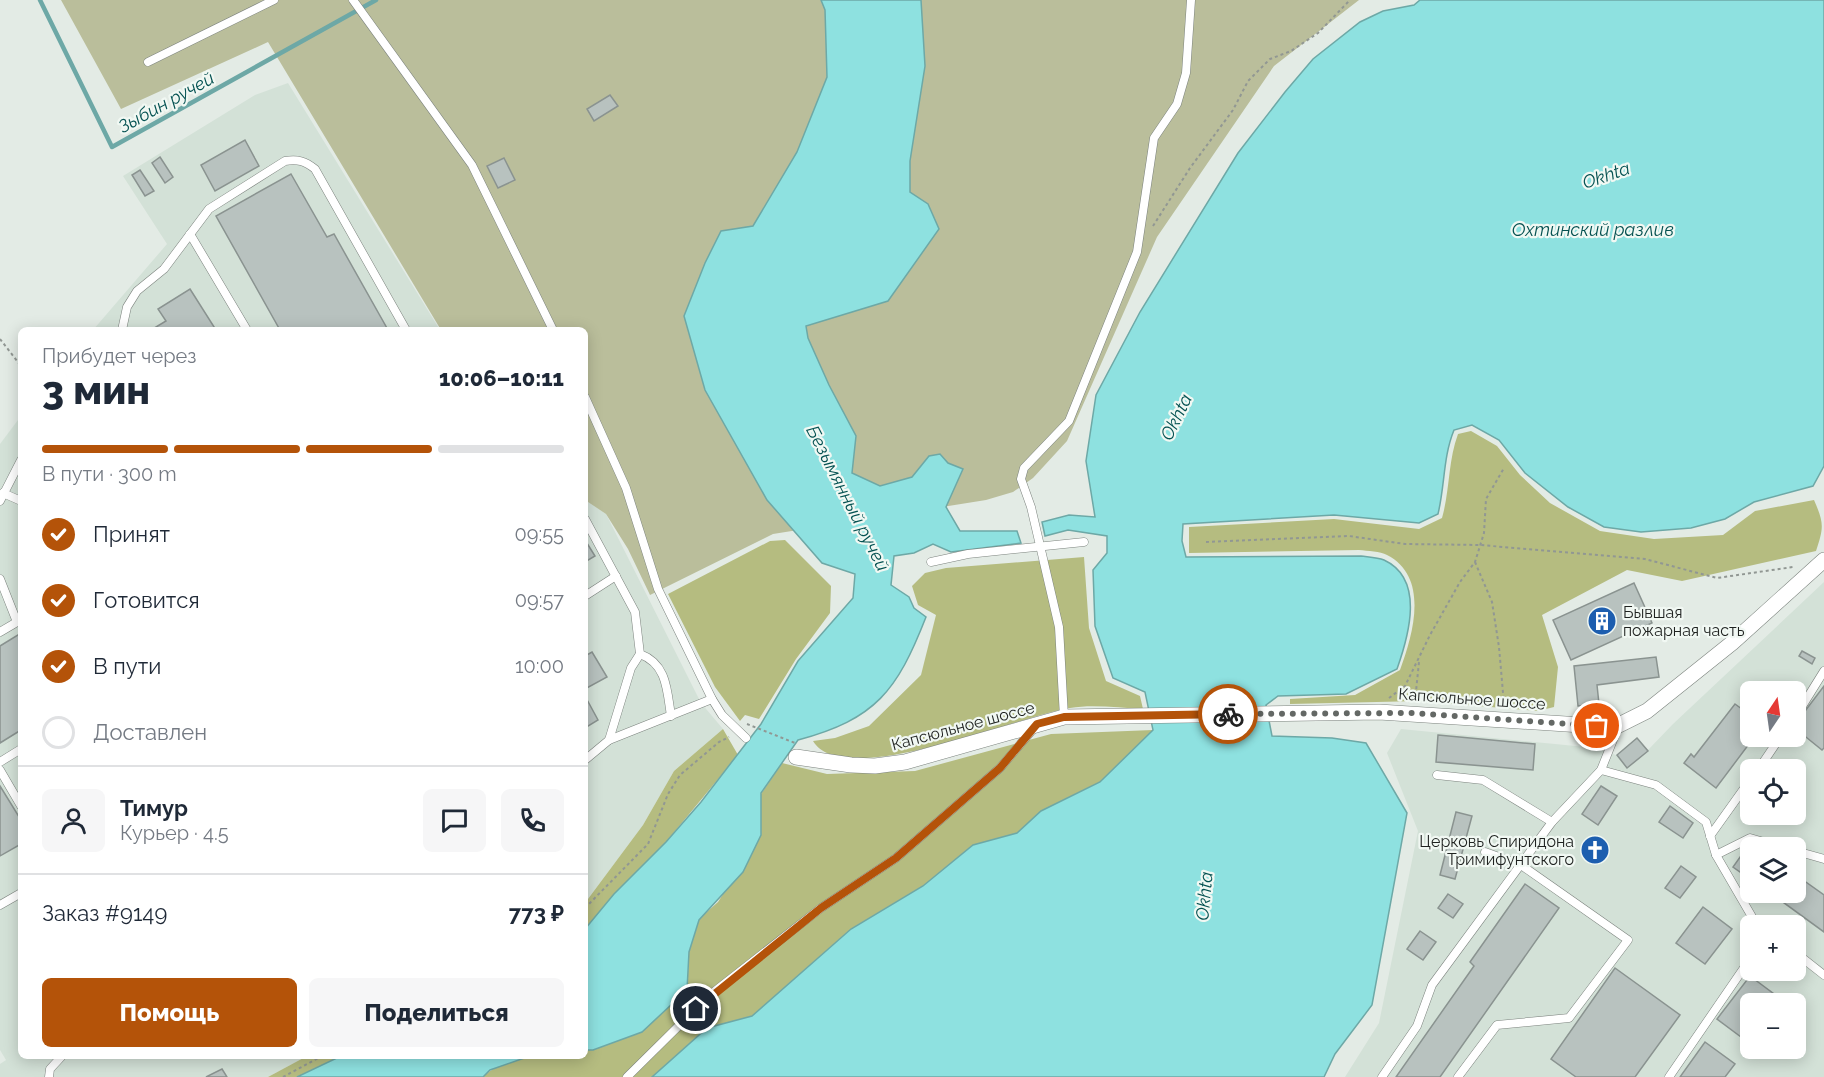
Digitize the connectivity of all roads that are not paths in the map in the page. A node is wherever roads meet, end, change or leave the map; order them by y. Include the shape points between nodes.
1 (274, 0) edge
2 (353, 0) edge
3 (1191, 0) edge
4 (148, 62) dead end
5 (190, 234) junction
6 (123, 327) edge
7 (245, 327) edge
8 (404, 327) edge
9 (552, 327) edge
10 (588, 404) edge
11 (18, 466) edge
12 (1, 497) edge
13 (18, 500) edge
14 (588, 525) edge
15 (1084, 542) dead end
16 (1038, 546) junction
17 (931, 562) dead end
18 (1822, 562) edge
19 (616, 576) junction
20 (0, 579) edge
21 (588, 594) edge
22 (18, 618) edge
23 (18, 621) edge
24 (0, 632) edge
25 (640, 654) junction
26 (1824, 671) edge
27 (712, 699) junction
28 (1806, 700) edge
29 (670, 716) junction
30 (1064, 717) junction
31 (1037, 724) junction
32 (1619, 725) junction
33 (746, 738) dead end
34 (609, 740) junction
35 (796, 750) road end
36 (18, 751) edge
37 (588, 758) edge
38 (0, 762) edge
39 (0, 770) edge
40 (1601, 770) junction
41 (1437, 775) dead end
42 (1740, 794) edge
43 (18, 801) edge
44 (1552, 822) junction
45 (1710, 836) junction
46 (1740, 843) edge
47 (1485, 852) dead end
48 (1806, 853) edge
49 (1716, 855) junction
50 (1824, 859) edge
51 (1521, 865) junction
52 (18, 895) edge
53 (0, 905) edge
54 (1751, 915) edge
55 (1806, 961) edge
56 (1740, 974) edge
57 (1824, 975) edge
58 (59, 1059) edge
59 (49, 1077) edge
60 (627, 1077) edge
61 (1382, 1077) edge
62 (1458, 1077) edge
63 (1669, 1077) edge

1 - 4 lane
2 - 9 lane via 472,165
3 - 16 lane via 1186,74 1177,104 1154,138 1137,252 1069,421 1024,468 1021,479
5 - 6 lane via 164,269 137,291 127,307
5 - 7 lane
5 - 8 lane via 209,208 285,161 306,162 315,169
10 - 27 lane via 626,489 658,589
11 - 12 lane
12 - 13 lane
14 - 19 lane
15 - 16 lane
16 - 17 lane
16 - 30 lane via 1059,627
18 - 32 street, Капсюльное шоссе via 1732,643 1659,696 1640,716
19 - 21 lane
19 - 25 lane via 635,612
20 - 22 lane
23 - 24 lane
25 - 29 lane via 660,666
25 - 34 lane via 631,668
26 - 28 lane
27 - 29 lane
27 - 33 lane
29 - 34 lane
30 - 31 street, Капсюльное шоссе
30 - 32 street, Капсюльное шоссе via 1379,712
31 - 35 street, Капсюльное шоссе via 895,764 830,764
31 - 60 lane via 1000,768 896,858 821,908 710,995
32 - 40 lane
34 - 37 lane
36 - 38 lane
39 - 43 lane
40 - 44 lane
40 - 45 lane via 1656,785 1706,822
41 - 44 lane via 1483,780
42 - 45 lane
44 - 51 lane
45 - 49 lane
46 - 49 lane
47 - 51 lane
48 - 50 lane
49 - 54 lane
51 - 61 lane via 1432,985 1418,1026
51 - 62 lane via 1628,940 1569,1018 1497,1025
52 - 53 lane
55 - 57 lane
56 - 63 lane
58 - 59 lane via 50,1069

